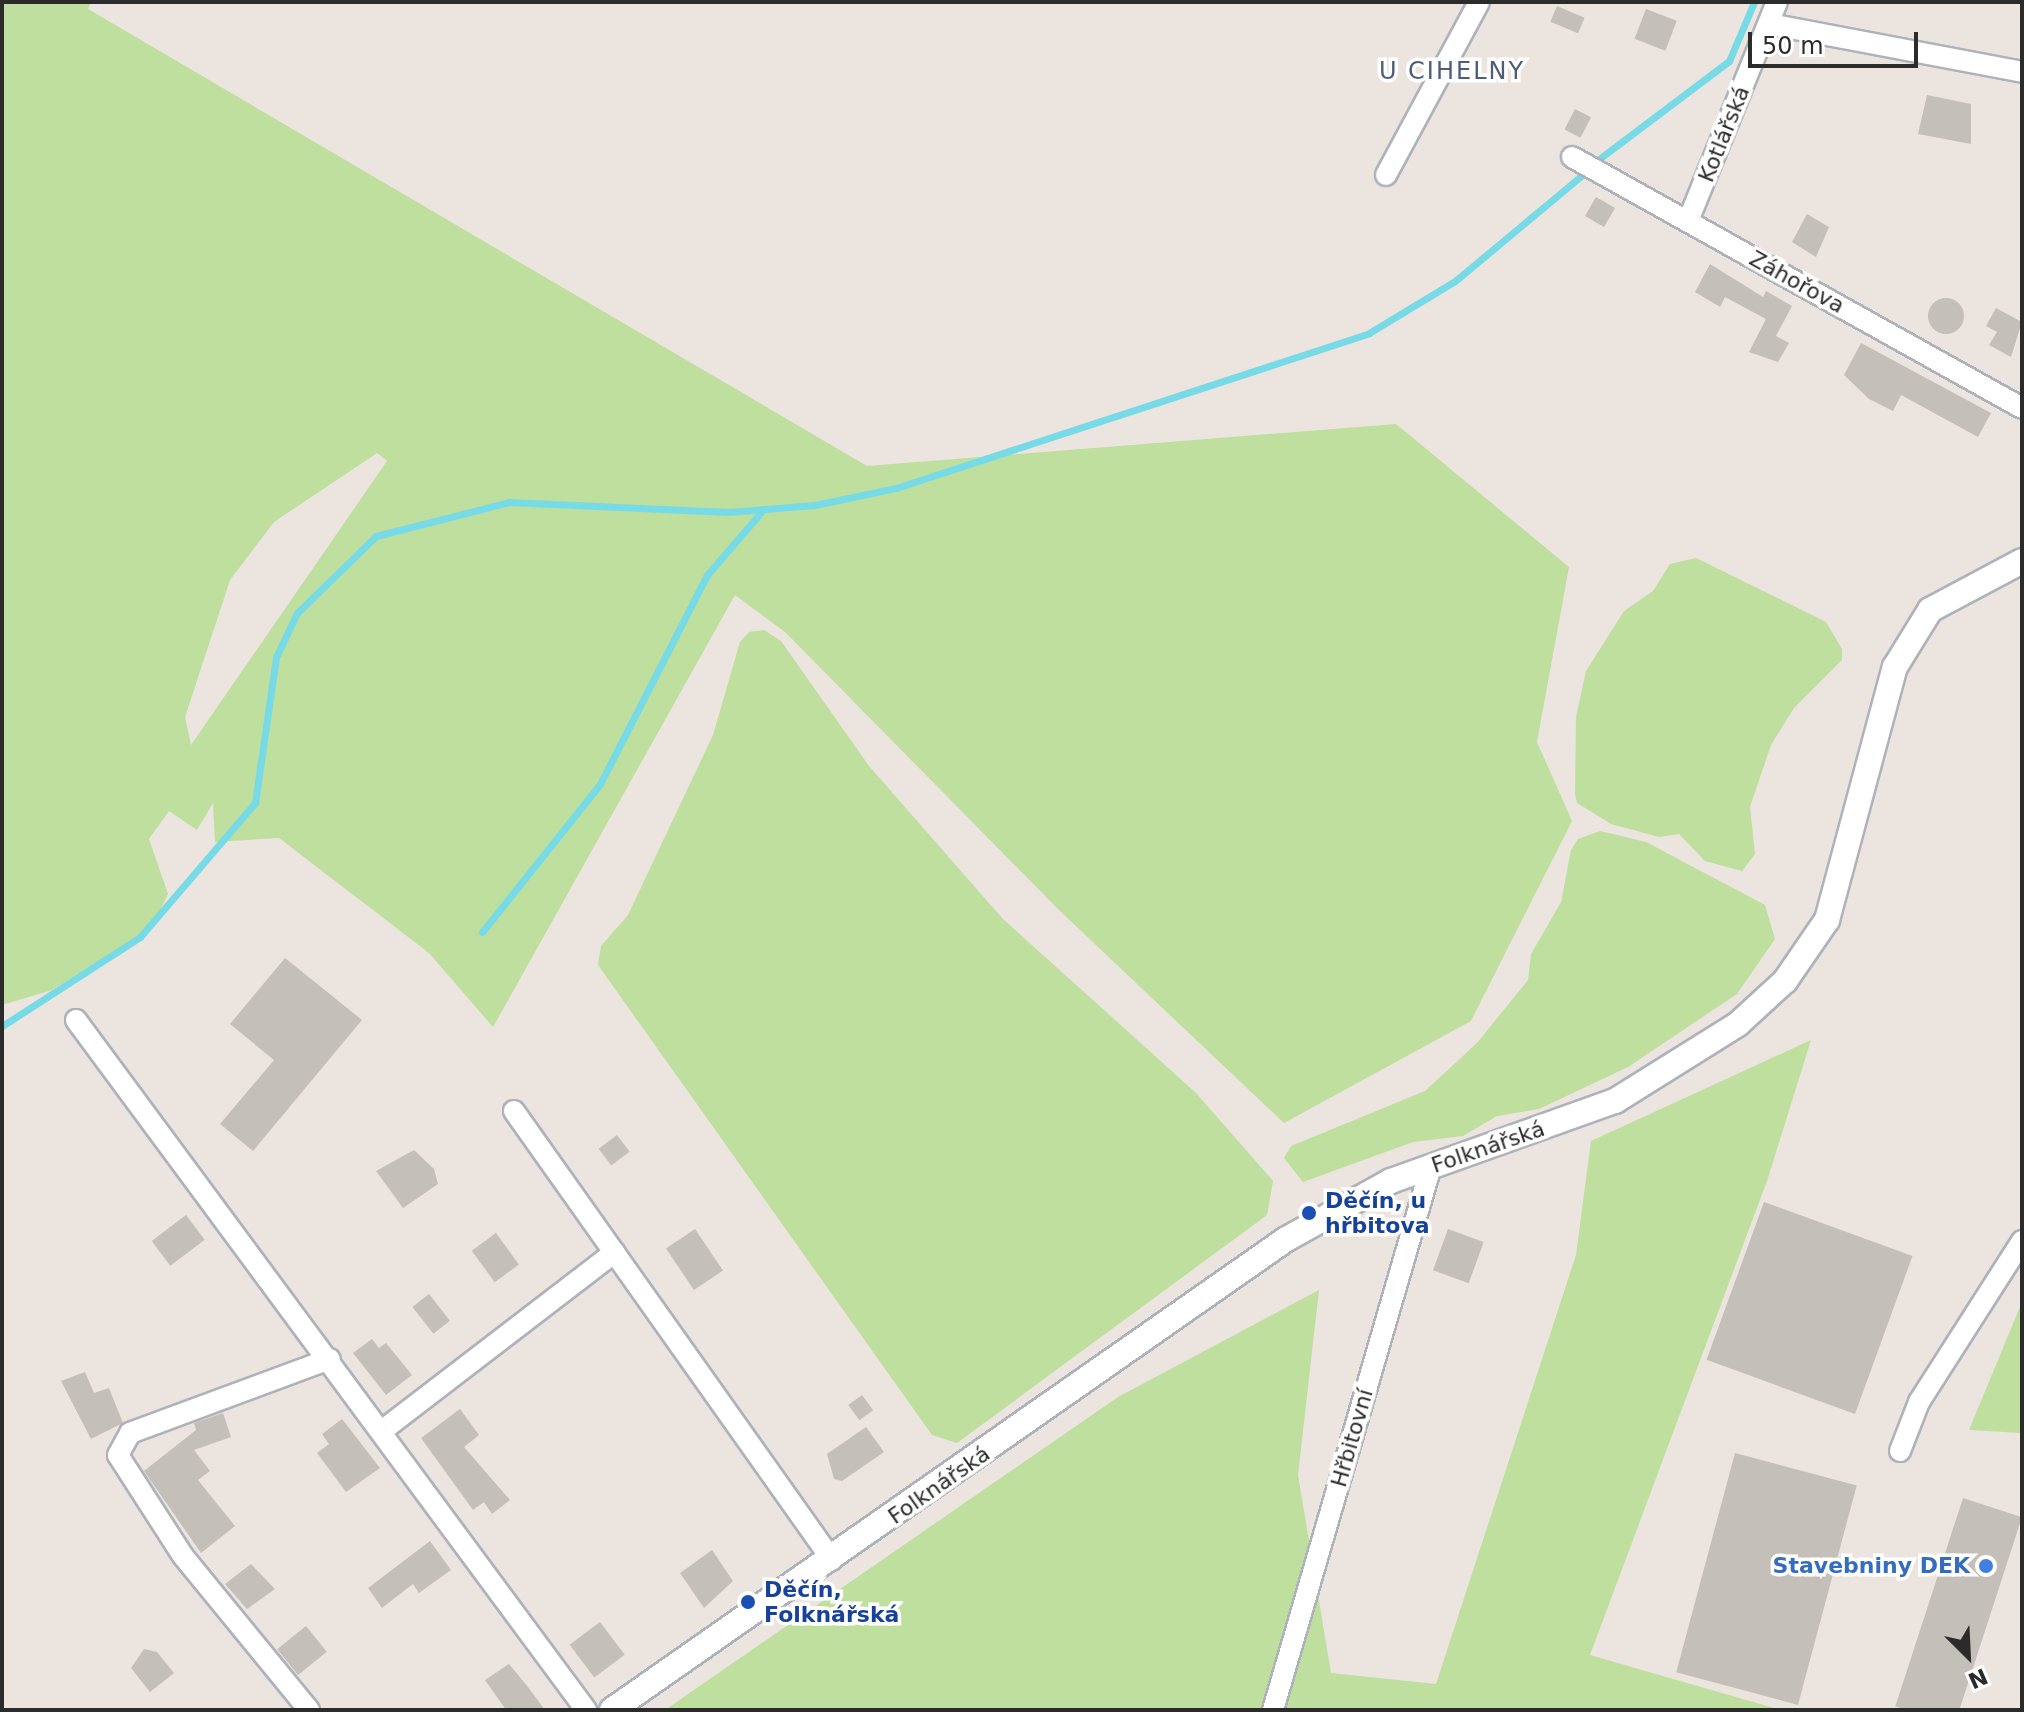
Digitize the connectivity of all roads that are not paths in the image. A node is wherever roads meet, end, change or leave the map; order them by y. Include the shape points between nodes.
1 (1479, 2) edge
2 (1777, 2) edge
3 (1769, 24) junction
4 (2022, 72) edge
5 (1572, 157) dead end
6 (1386, 175) dead end
7 (1688, 221) junction
8 (2022, 408) edge
9 (2022, 561) edge
10 (76, 1020) dead end
11 (514, 1111) dead end
12 (1431, 1166) junction
13 (2022, 1241) edge
14 (615, 1252) junction
15 (330, 1359) junction
16 (383, 1430) junction
17 (1900, 1451) dead end
18 (832, 1560) junction
19 (309, 1710) edge
20 (586, 1710) edge
21 (612, 1710) edge
22 (1273, 1710) edge

1 - 6 street
2 - 3 street, Kotlářská
3 - 4 street
3 - 7 street, Kotlářská
5 - 7 street, Záhořova
7 - 8 street, Záhořova
9 - 12 street, Folknářská via 1930,610 1895,667 1836,900 1785,981 1719,1039 1647,1085 1582,1114
10 - 15 street
11 - 14 street
12 - 18 street, Folknářská via 1351,1200 1285,1240
12 - 22 street, Hřbitovní
13 - 17 street via 1919,1402
14 - 16 street
14 - 18 street
15 - 16 street
15 - 19 street via 130,1433 118,1455 183,1556
16 - 20 street
18 - 21 street, Folknářská

